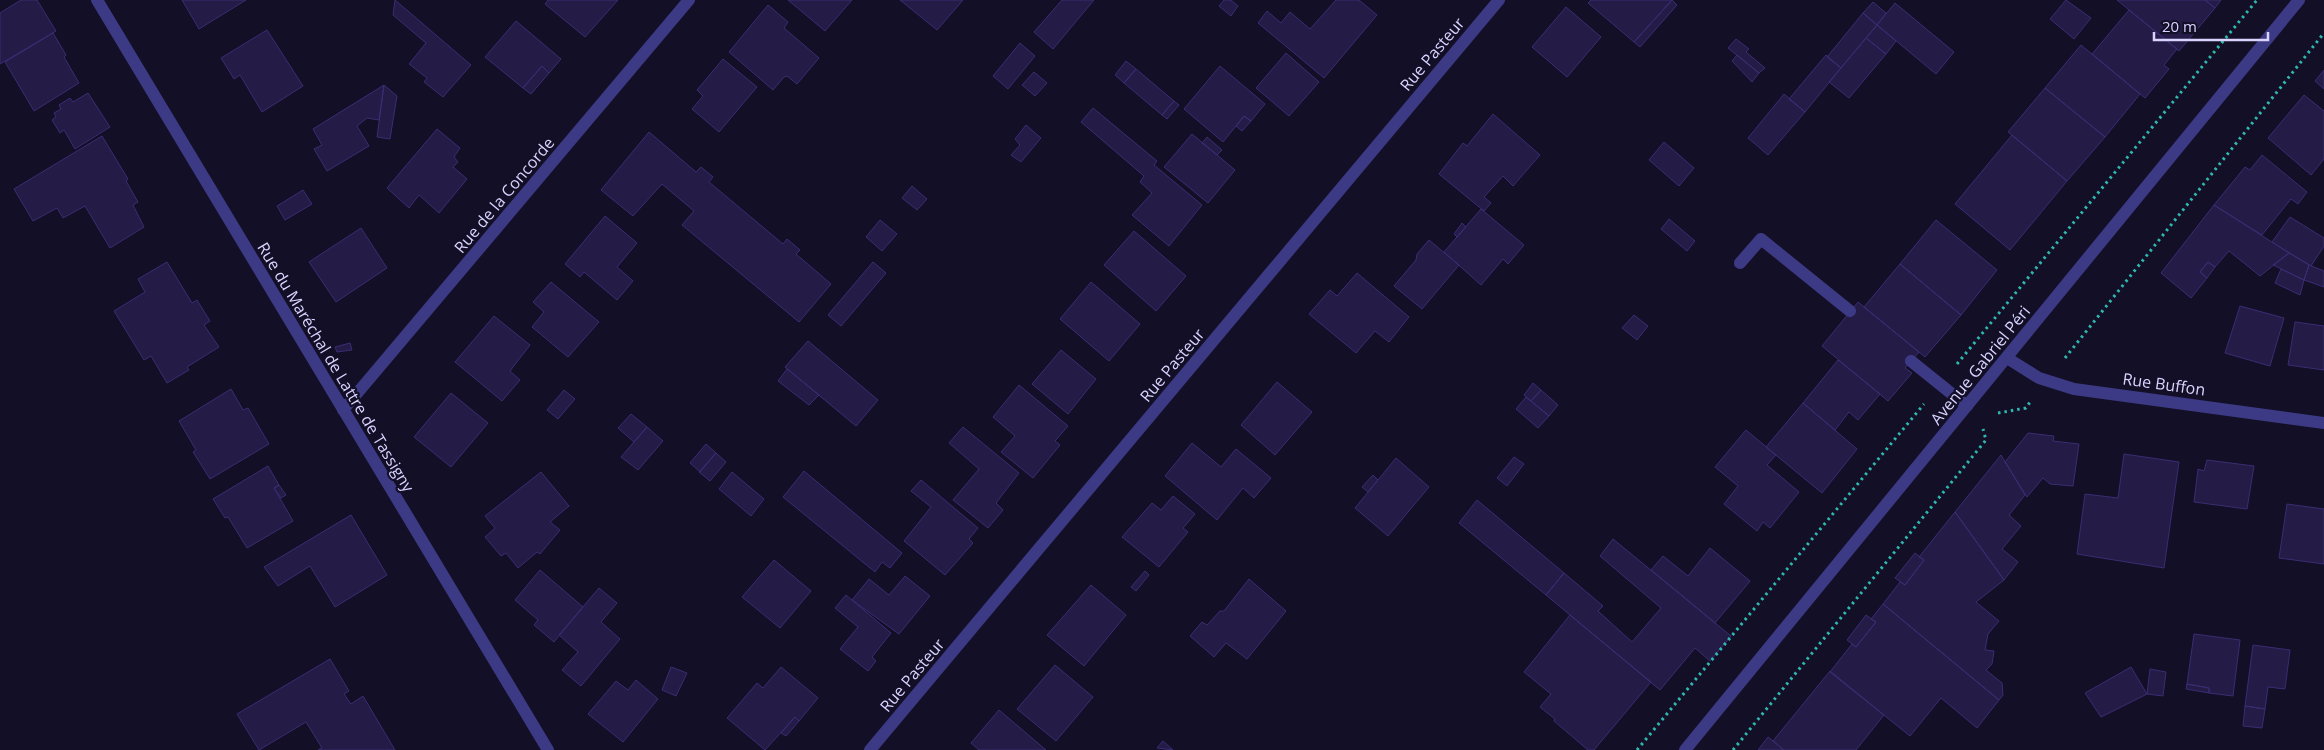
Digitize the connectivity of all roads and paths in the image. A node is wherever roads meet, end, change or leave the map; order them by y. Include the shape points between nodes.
1 (97, 0) edge
2 (689, 0) edge
3 (1499, 0) edge
4 (2299, 0) edge
5 (2324, 33) edge
6 (1740, 263) dead end
7 (1850, 311) dead end
8 (2007, 358) junction
9 (1912, 360) dead end
10 (2047, 381) junction
11 (1968, 406) junction
12 (343, 410) junction
13 (1993, 418) dead end
14 (2324, 423) edge
15 (1988, 424) dead end
16 (548, 750) edge
17 (870, 750) edge
18 (1685, 750) edge
19 (1733, 750) edge

1 - 12 street, Rue du Maréchal de Lattre de Tassigny
2 - 12 street, Rue de la Concorde
3 - 17 street, Rue Pasteur
4 - 8 street, Avenue Gabriel Péri
5 - 10 path
6 - 7 street via 1761,239
8 - 10 street, Rue Buffon
8 - 11 street, Avenue Gabriel Péri
9 - 11 street
10 - 13 path via 2026,408 1999,412
10 - 14 street, Rue Buffon via 2074,389
11 - 18 street, Avenue Gabriel Péri
12 - 16 street, Rue du Maréchal de Lattre de Tassigny
15 - 19 path via 1983,429 1986,440

